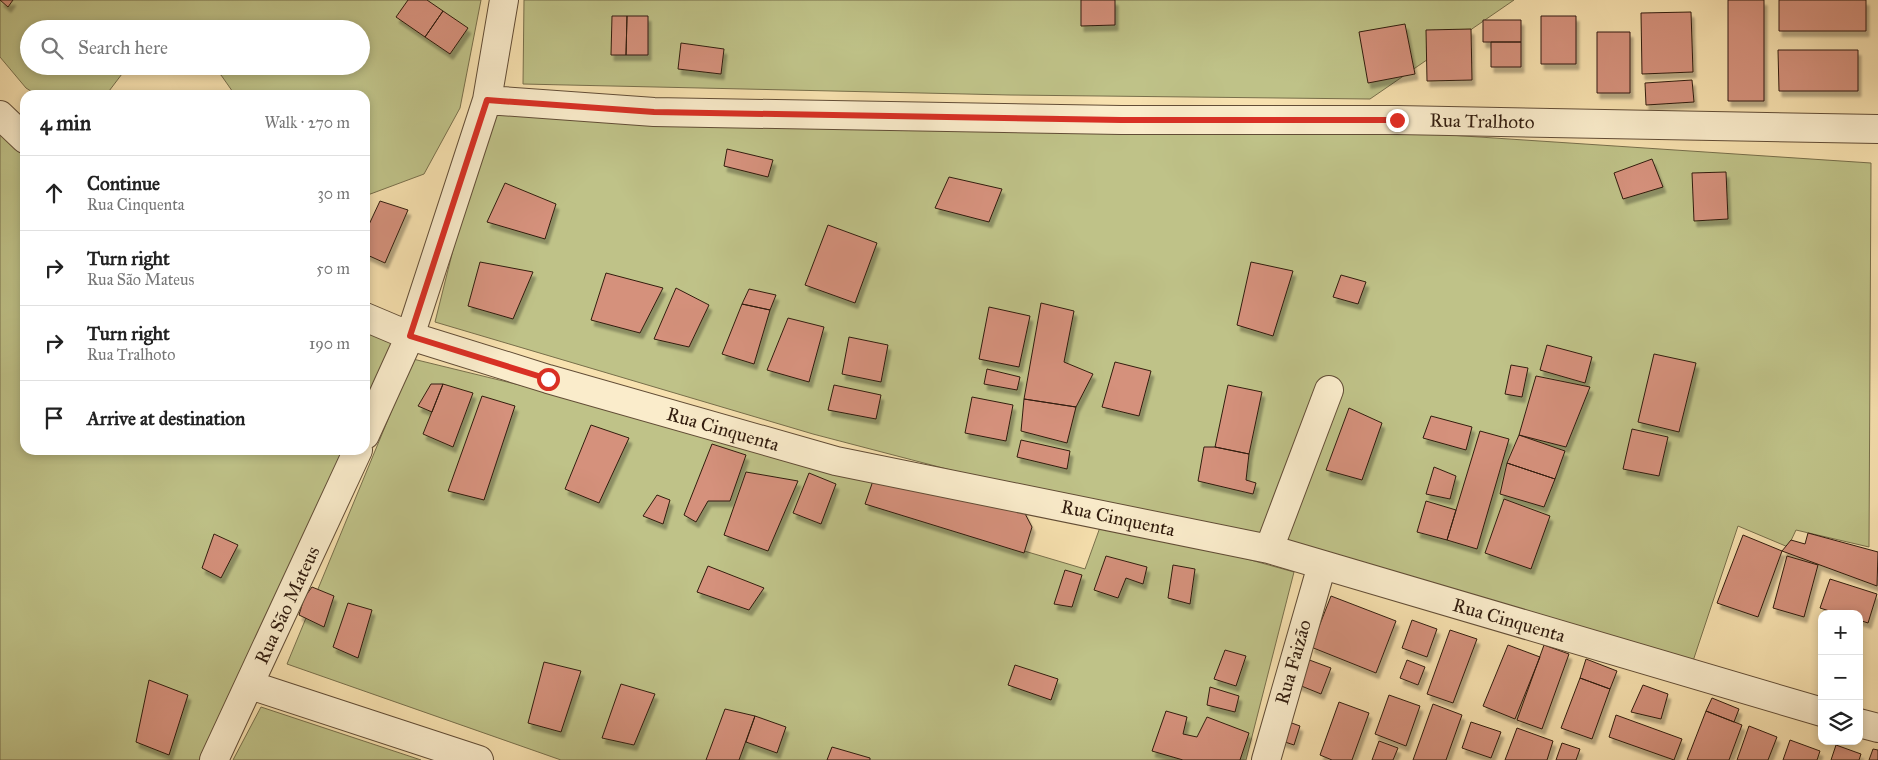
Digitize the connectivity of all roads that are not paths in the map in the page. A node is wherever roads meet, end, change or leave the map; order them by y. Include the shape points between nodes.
1 (504, 0) edge
2 (487, 100) junction
3 (0, 115) edge
4 (1878, 128) edge
5 (20, 134) edge
6 (370, 319) edge
7 (410, 336) junction
8 (1329, 390) dead end
9 (370, 424) edge
10 (356, 455) edge
11 (1269, 549) junction
12 (1322, 565) junction
13 (250, 685) junction
14 (1818, 711) edge
15 (1863, 724) edge
16 (1878, 728) edge
17 (214, 760) edge
18 (479, 760) edge
19 (1266, 760) edge

1 - 2 street
2 - 4 street, Rua Tralhoto via 664,112
2 - 7 street
3 - 5 street
6 - 7 street, Rua Cinquenta
7 - 9 street
7 - 11 street, Rua Cinquenta via 836,461
8 - 11 street
10 - 13 street, Rua São Mateus
11 - 12 street, Rua Cinquenta
12 - 14 street, Rua Cinquenta
12 - 19 street, Rua Faizão
13 - 17 street, Rua São Mateus
13 - 18 street
15 - 16 street

